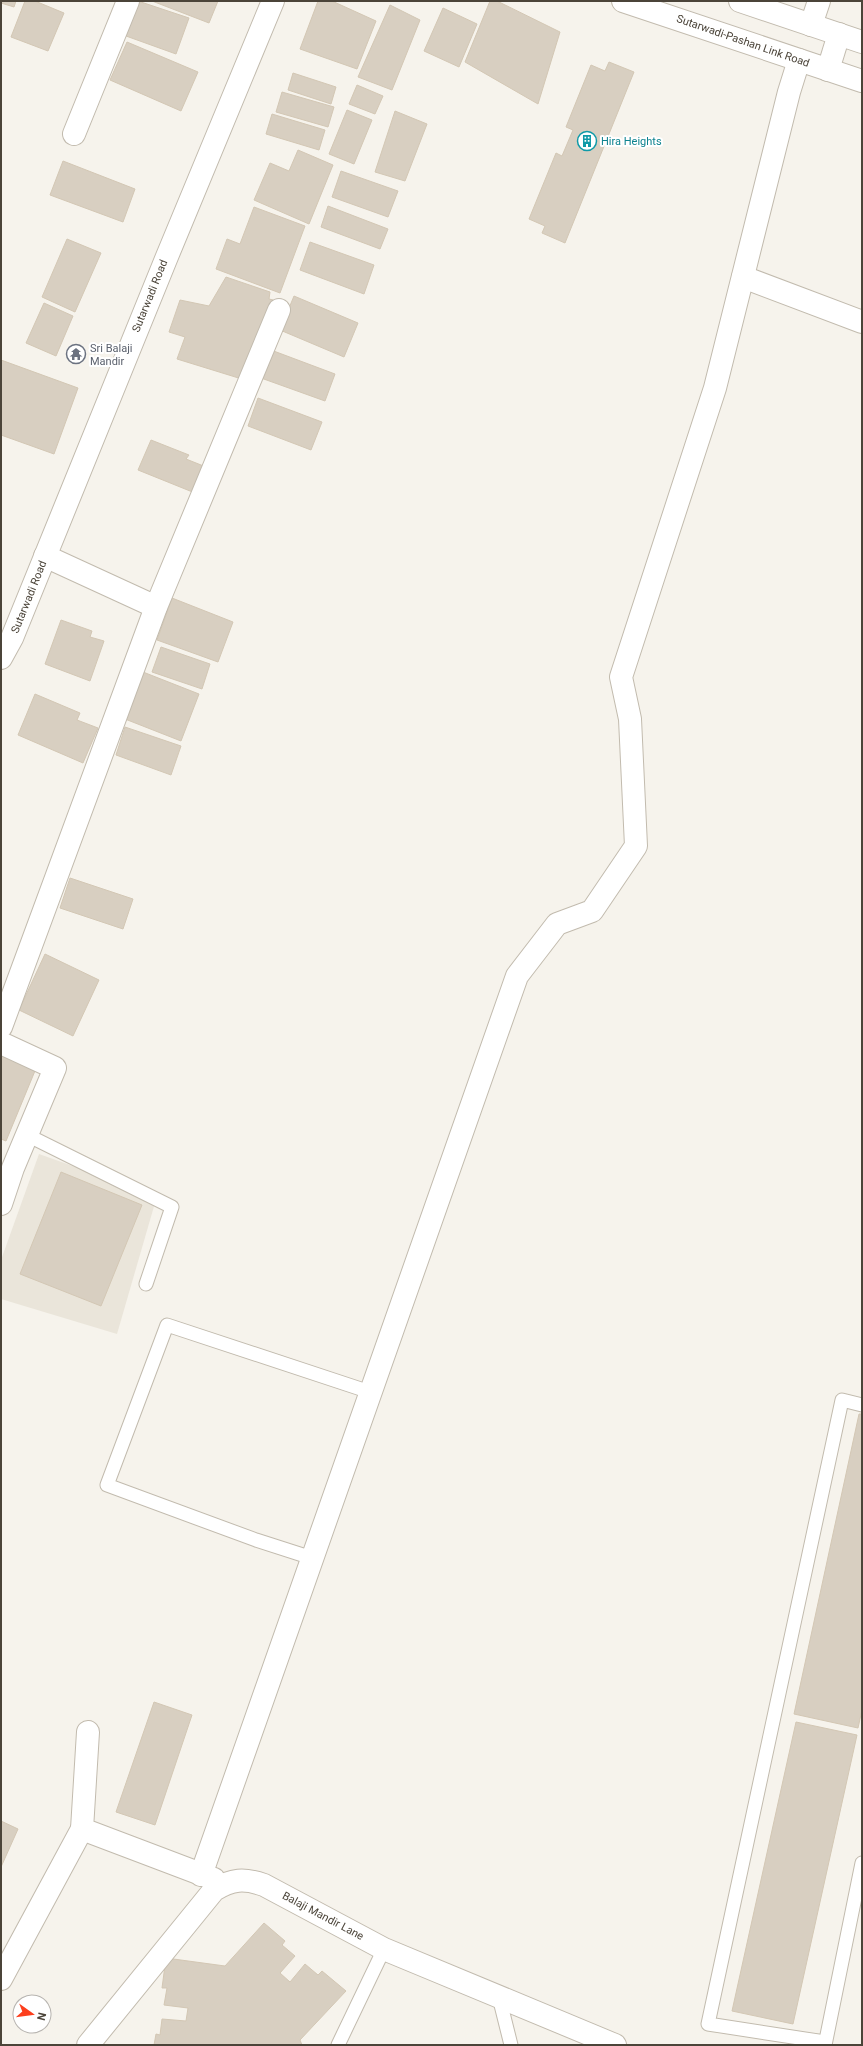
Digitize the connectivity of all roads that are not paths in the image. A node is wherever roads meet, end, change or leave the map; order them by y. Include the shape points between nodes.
1 (128, 1) edge
2 (273, 1) edge
3 (623, 1) edge
4 (740, 1) edge
5 (819, 1) edge
6 (811, 25) junction
7 (839, 34) junction
8 (862, 42) edge
9 (799, 60) junction
10 (828, 70) junction
11 (862, 81) edge
12 (74, 134) dead end
13 (743, 277) junction
14 (279, 310) dead end
15 (862, 322) edge
16 (45, 556) junction
17 (156, 607) junction
18 (1, 658) edge
19 (1, 1027) edge
20 (1, 1043) edge
21 (27, 1136) junction
22 (7, 1165) edge
23 (1, 1204) edge
24 (146, 1284) dead end
25 (370, 1392) junction
26 (862, 1406) edge
27 (312, 1558) junction
28 (88, 1732) dead end
29 (82, 1829) junction
30 (862, 1863) edge
31 (201, 1875) junction
32 (227, 1882) junction
33 (384, 1949) junction
34 (1, 1979) edge
35 (498, 1996) junction
36 (825, 2044) edge
37 (88, 2045) edge
38 (338, 2045) edge
39 (511, 2045) edge
40 (615, 2045) edge

1 - 12 street
2 - 16 street, Sutarwadi Road
3 - 9 street, Sutarwadi-Pashan Link Road
4 - 6 street
5 - 6 street
6 - 7 street
7 - 8 street
7 - 10 street
9 - 10 street, Sutarwadi-Pashan Link Road
9 - 13 street
10 - 11 street, Sutarwadi-Pashan Link Road
13 - 15 street
13 - 25 street via 715,388 621,677 630,719 636,846 592,911 557,924 517,976
14 - 17 street
16 - 17 street
16 - 18 street, Sutarwadi Road via 12,638
17 - 19 street
20 - 21 street via 55,1068
21 - 22 street
21 - 24 lane via 172,1207
22 - 23 street
25 - 27 street
25 - 27 lane via 167,1325 107,1485
26 - 36 lane via 842,1400 708,2024
27 - 31 street
28 - 29 street
29 - 31 street
29 - 34 street
30 - 36 lane
31 - 32 street
32 - 33 street, Balaji Mandir Lane via 239,1880 264,1885
32 - 37 street via 214,1890
33 - 35 street, Balaji Mandir Lane
33 - 38 lane
35 - 39 lane
35 - 40 street, Balaji Mandir Lane

